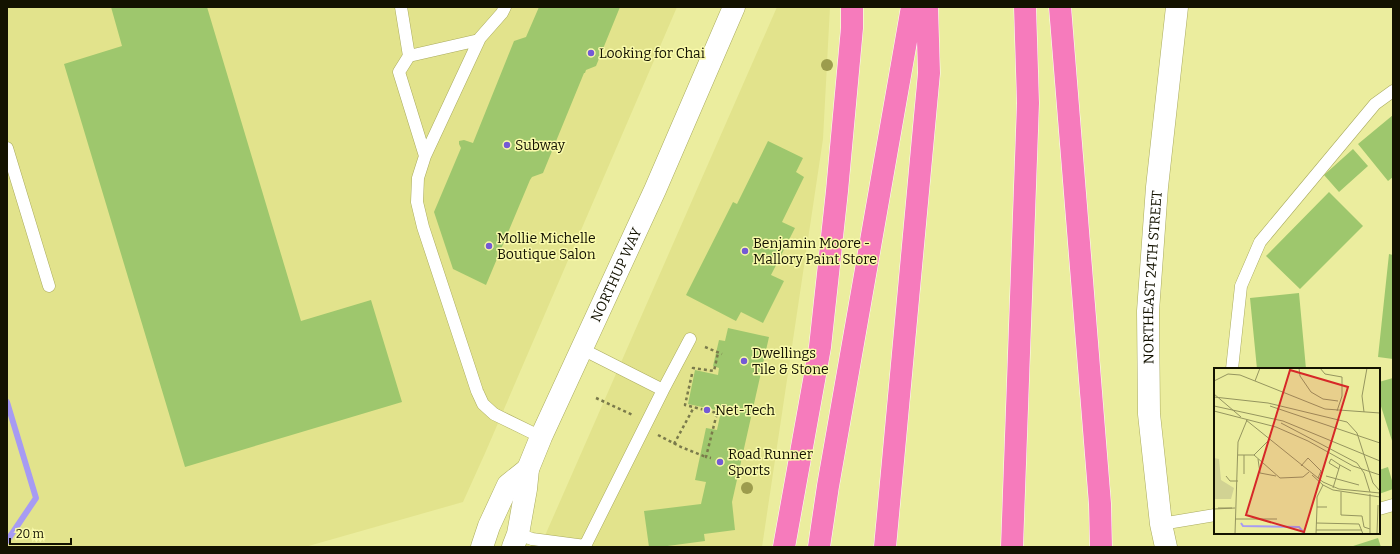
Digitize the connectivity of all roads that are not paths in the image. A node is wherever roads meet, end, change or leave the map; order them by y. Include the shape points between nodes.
1 (401, 7) edge
2 (505, 7) edge
3 (734, 7) edge
4 (852, 7) edge
5 (912, 7) edge
6 (927, 7) edge
7 (1025, 7) edge
8 (1060, 7) edge
9 (1177, 7) edge
10 (479, 40) junction
11 (409, 56) junction
12 (1393, 90) edge
13 (7, 148) edge
14 (425, 156) junction
15 (49, 286) dead end
16 (690, 339) dead end
17 (582, 349) junction
18 (1232, 368) edge
19 (663, 390) junction
20 (541, 437) junction
21 (528, 469) junction
22 (1393, 505) edge
23 (1380, 509) edge
24 (1214, 515) edge
25 (1161, 524) junction
26 (515, 540) edge
27 (482, 547) edge
28 (784, 547) edge
29 (819, 547) edge
30 (885, 547) edge
31 (1012, 547) edge
32 (1101, 547) edge
33 (1166, 547) edge

1 - 11 lane
2 - 10 lane
3 - 17 main road, NORTHUP WAY via 655,190
4 - 28 highway via 837,190 820,347
5 - 29 highway
6 - 30 highway via 929,73
7 - 31 highway via 1028,103
8 - 32 highway via 1100,504
9 - 25 main road, NORTHEAST 24TH STREET via 1157,187 1148,311 1149,414
10 - 11 lane
10 - 14 lane
11 - 14 lane via 399,72
12 - 18 lane via 1376,104 1260,242 1241,286
13 - 15 lane
14 - 20 lane via 418,178 417,202 423,228 477,391 483,404 494,414
16 - 19 lane
17 - 19 lane
17 - 20 main road, NORTHUP WAY
19 - 26 lane via 585,546 532,539
20 - 21 main road, NORTHUP WAY
21 - 26 main road, NORTHUP WAY
21 - 27 main road via 508,485
22 - 23 lane
24 - 25 lane
25 - 33 main road, NORTHEAST 24TH STREET

